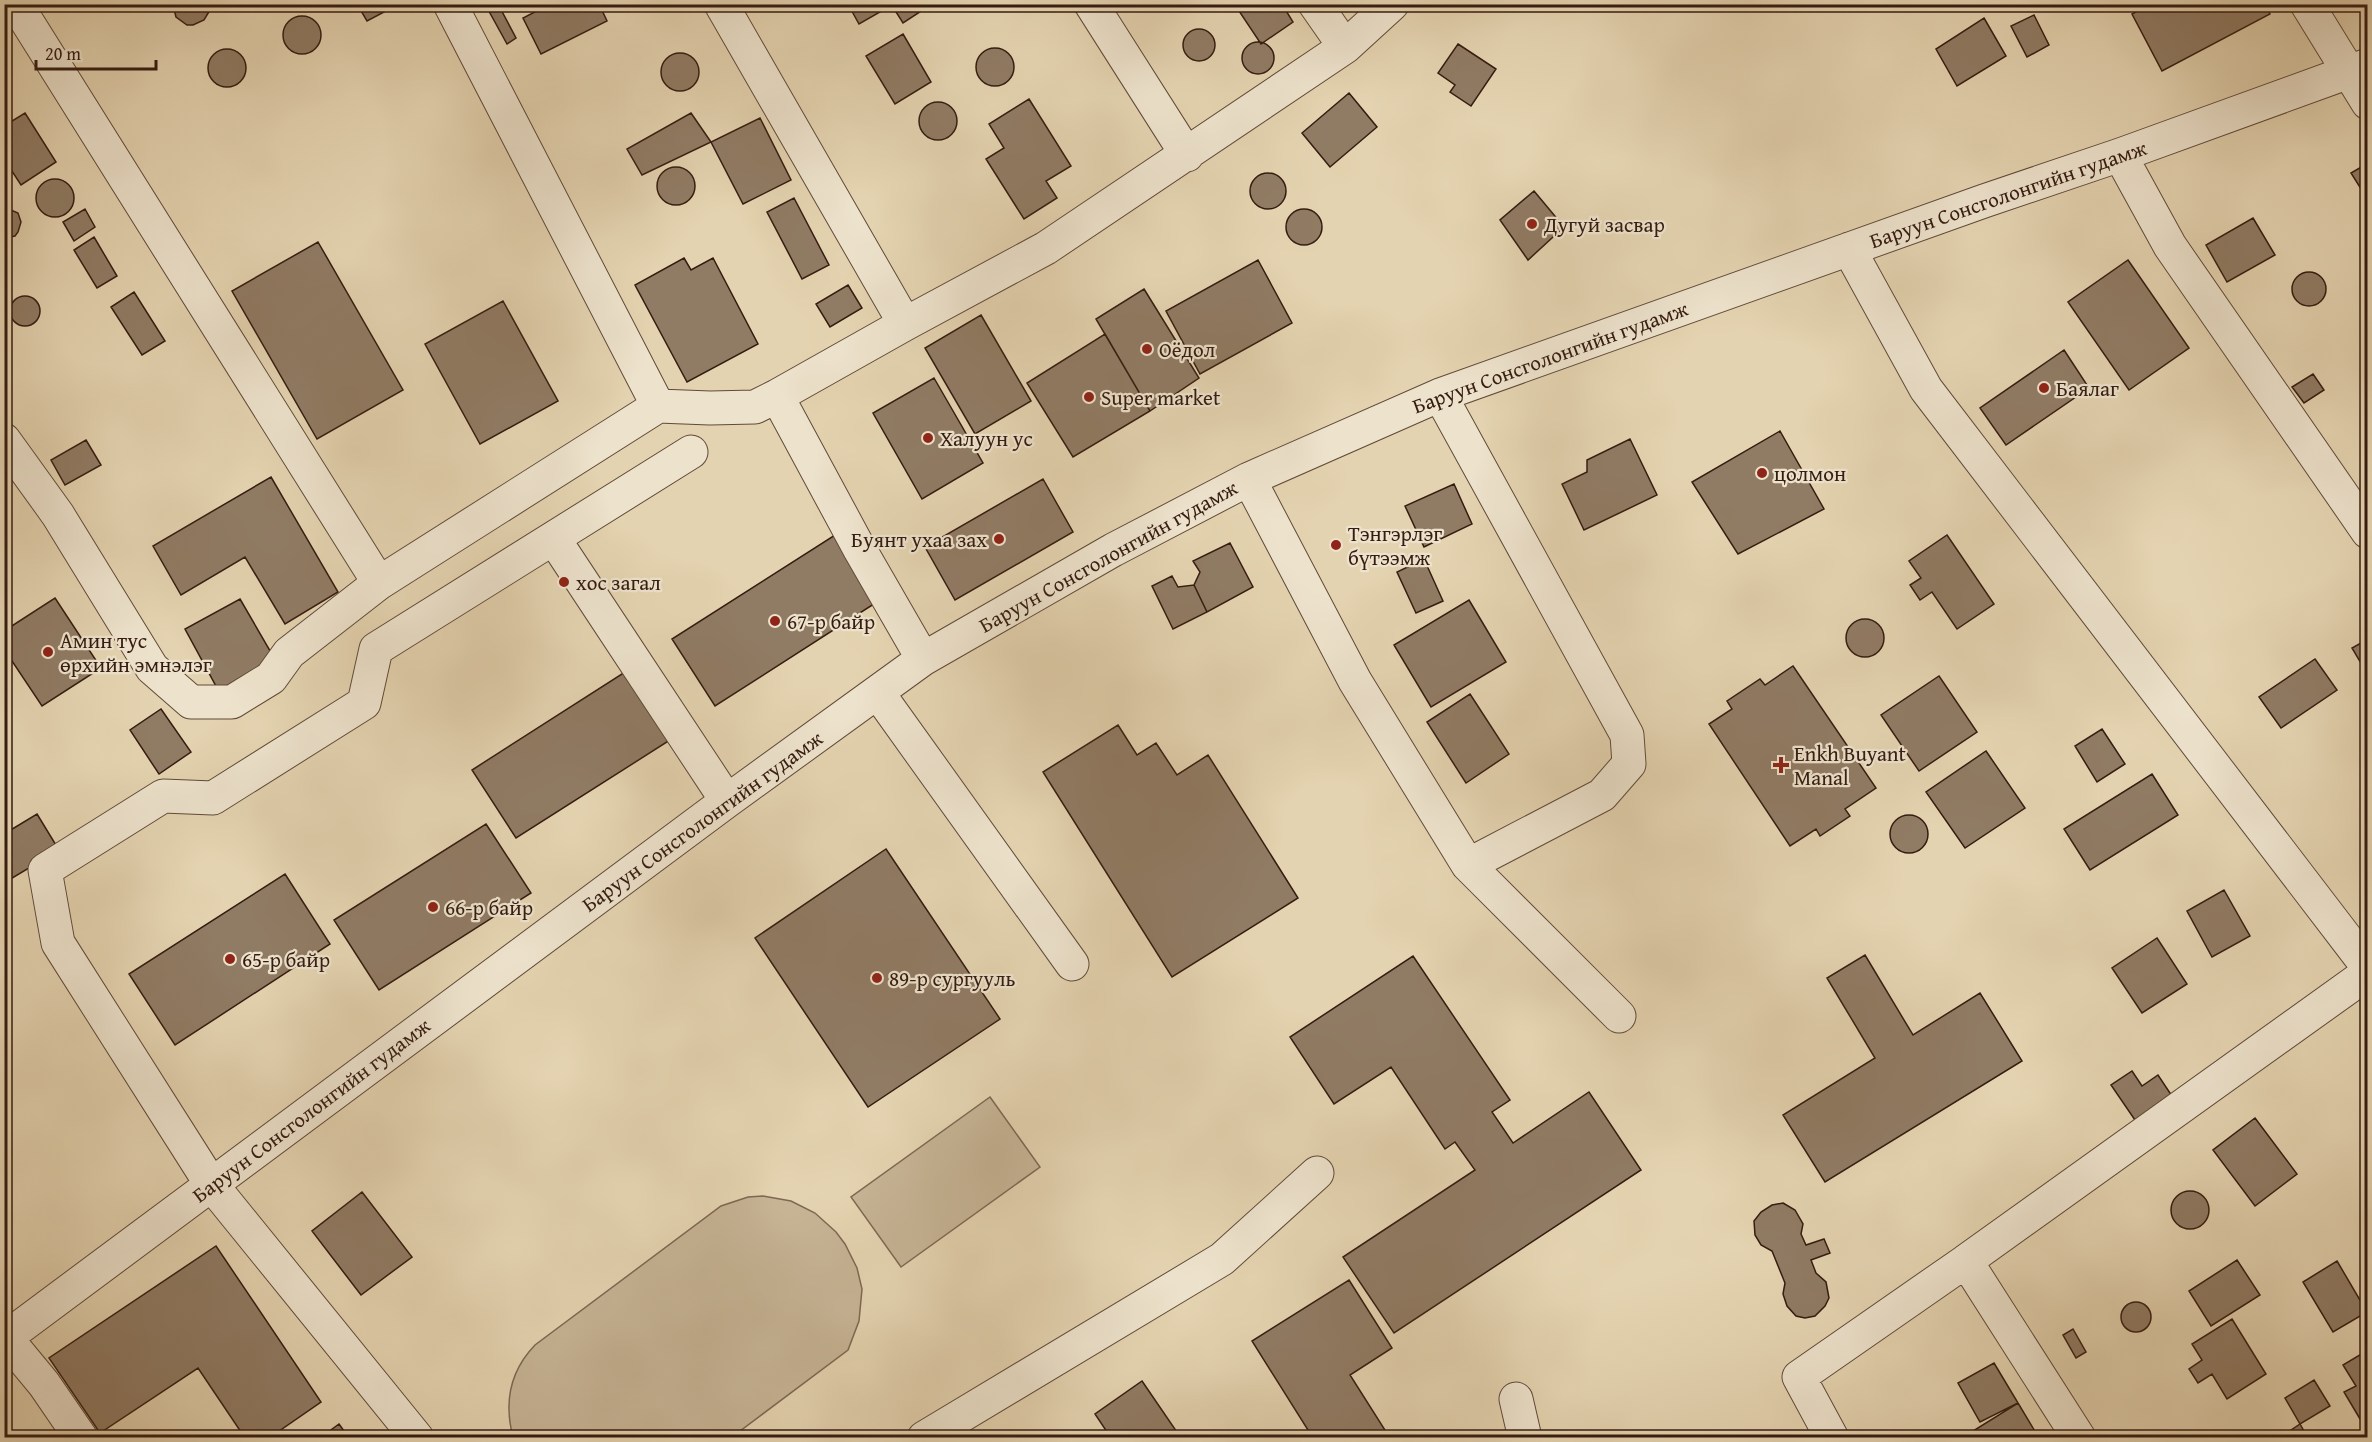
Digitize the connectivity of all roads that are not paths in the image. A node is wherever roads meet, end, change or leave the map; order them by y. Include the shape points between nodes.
1 (16, 4) edge
2 (450, 4) edge
3 (721, 4) edge
4 (1091, 4) edge
5 (1316, 4) edge
6 (1392, 4) edge
7 (2307, 4) edge
8 (1345, 47) junction
9 (2358, 68) edge
10 (2367, 104) edge
11 (1187, 154) junction
12 (2120, 155) junction
13 (1849, 249) junction
14 (905, 324) junction
15 (1440, 395) junction
16 (777, 396) junction
17 (658, 406) junction
18 (4, 440) edge
19 (691, 452) dead end
20 (1249, 479) junction
21 (2367, 532) edge
22 (554, 538) junction
23 (379, 583) junction
24 (923, 660) junction
25 (878, 693) junction
26 (727, 801) junction
27 (1468, 865) junction
28 (1072, 964) dead end
29 (2367, 967) edge
30 (2367, 973) edge
31 (1619, 1016) dead end
32 (1317, 1173) dead end
33 (211, 1184) junction
34 (1966, 1261) junction
35 (5, 1339) edge
36 (1516, 1399) dead end
37 (81, 1437) edge
38 (417, 1437) edge
39 (924, 1437) edge
40 (1525, 1437) edge
41 (1832, 1437) edge
42 (2079, 1437) edge

1 - 23 street
2 - 17 street
3 - 14 street
4 - 11 street
5 - 8 street
6 - 8 street
7 - 9 street
8 - 11 street
9 - 10 street
9 - 12 street, Баруун Сонсголонгийн гудамж
11 - 14 street via 1046,248
12 - 13 street, Баруун Сонсголонгийн гудамж
12 - 21 street via 2170,246
13 - 15 street, Баруун Сонсголонгийн гудамж
13 - 29 street via 1926,389
14 - 16 street
15 - 20 street, Баруун Сонсголонгийн гудамж
15 - 27 street via 1627,735 1628,745 1629,764 1602,795
16 - 17 street via 755,407
16 - 24 street
17 - 23 street
18 - 23 street via 58,515 152,668 191,702 232,702 271,678 290,653
19 - 22 street
20 - 24 street, Баруун Сонсголонгийн гудамж via 1113,550
20 - 27 street via 1355,681
22 - 26 street
22 - 33 street via 376,649 364,704 213,798 164,796 45,870 58,943
24 - 25 street, Баруун Сонсголонгийн гудамж
25 - 26 street, Баруун Сонсголонгийн гудамж
25 - 28 street
26 - 33 street, Баруун Сонсголонгийн гудамж
27 - 31 street
30 - 34 street
32 - 39 street via 1222,1259
33 - 35 street, Баруун Сонсголонгийн гудамж
33 - 38 street
34 - 41 street via 1798,1377
34 - 42 street
35 - 37 street via 44,1384
36 - 40 street

